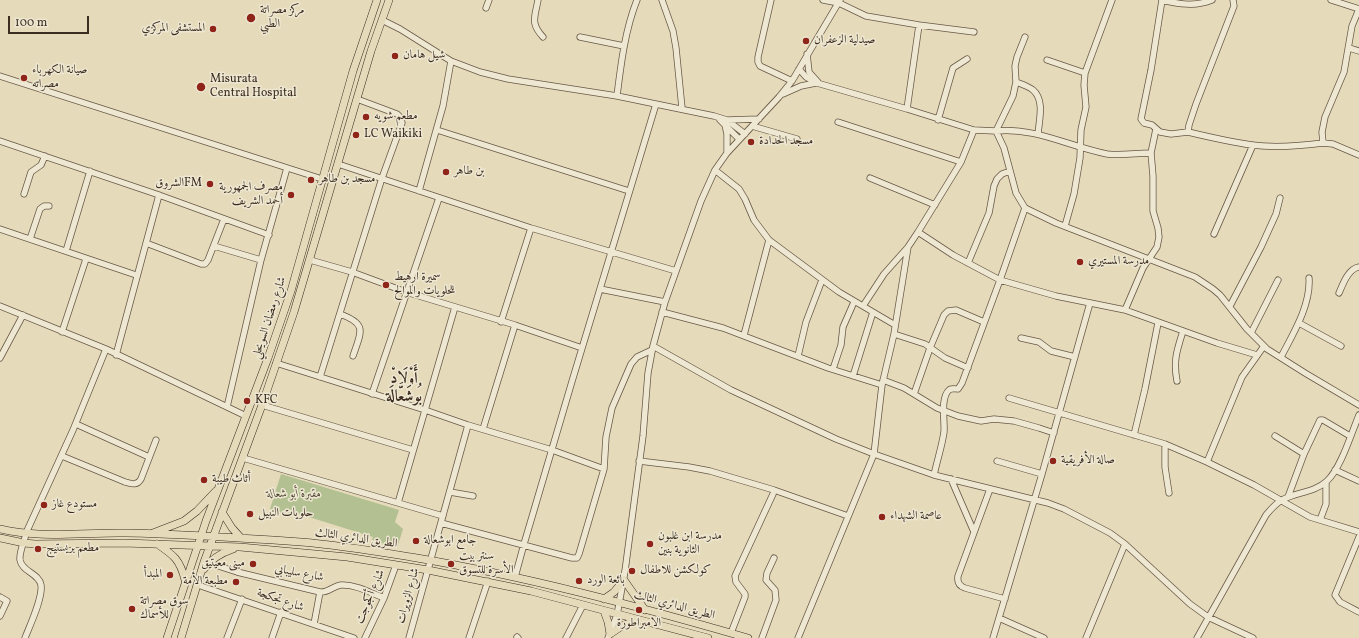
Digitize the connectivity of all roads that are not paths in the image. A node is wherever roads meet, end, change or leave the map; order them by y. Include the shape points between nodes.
1 (377, 0) edge
2 (389, 0) edge
3 (489, 0) edge
4 (538, 0) edge
5 (637, 0) edge
6 (662, 0) edge
7 (771, 0) edge
8 (823, 0) edge
9 (1112, 0) edge
10 (1162, 0) edge
11 (1212, 0) edge
12 (1233, 0) edge
13 (1331, 0) edge
14 (839, 2) edge
15 (486, 8) dead end
16 (1359, 9) edge
17 (382, 20) junction
18 (919, 25) junction
19 (974, 32) dead end
20 (543, 36) dead end
21 (580, 37) dead end
22 (1025, 37) dead end
23 (624, 46) junction
24 (1349, 48) junction
25 (1359, 51) edge
26 (807, 54) junction
27 (967, 59) dead end
28 (1047, 60) dead end
29 (451, 61) junction
30 (799, 69) junction
31 (1085, 73) junction
32 (0, 76) edge
33 (792, 81) junction
34 (1016, 82) junction
35 (819, 84) junction
36 (618, 96) junction
37 (779, 97) junction
38 (357, 99) junction
39 (656, 104) junction
40 (682, 108) junction
41 (907, 109) junction
42 (759, 119) junction
43 (938, 120) junction
44 (726, 121) junction
45 (838, 122) dead end
46 (752, 126) junction
47 (1156, 129) junction
48 (437, 130) junction
49 (974, 130) junction
50 (996, 131) junction
51 (1188, 132) junction
52 (745, 134) junction
53 (1038, 134) junction
54 (739, 139) junction
55 (798, 139) dead end
56 (0, 141) edge
57 (1323, 142) junction
58 (1253, 145) junction
59 (1082, 146) junction
60 (1150, 152) junction
61 (727, 153) junction
62 (1359, 155) edge
63 (45, 156) junction
64 (961, 162) junction
65 (338, 164) junction
66 (287, 168) junction
67 (715, 170) junction
68 (90, 171) junction
69 (1010, 171) junction
70 (382, 178) junction
71 (870, 178) dead end
72 (322, 179) junction
73 (629, 191) junction
74 (419, 192) junction
75 (24, 194) dead end
76 (159, 195) junction
77 (439, 198) junction
78 (1280, 198) dead end
79 (935, 205) junction
80 (49, 206) dead end
81 (1025, 208) junction
82 (224, 219) junction
83 (1066, 226) junction
84 (531, 228) junction
85 (0, 229) edge
86 (918, 232) junction
87 (1214, 234) dead end
88 (269, 235) junction
89 (30, 239) junction
90 (769, 240) junction
91 (146, 243) junction
92 (214, 246) junction
93 (908, 247) junction
94 (66, 251) junction
95 (612, 252) junction
96 (86, 259) junction
97 (1149, 259) junction
98 (262, 260) junction
99 (310, 260) junction
100 (968, 263) junction
101 (1359, 267) edge
102 (352, 272) junction
103 (676, 272) junction
104 (136, 275) junction
105 (1309, 278) dead end
106 (822, 280) junction
107 (1000, 280) junction
108 (1278, 280) dead end
109 (600, 289) junction
110 (406, 292) junction
111 (1338, 293) dead end
112 (665, 302) junction
113 (854, 302) junction
114 (1090, 303) junction
115 (0, 306) edge
116 (863, 306) junction
117 (1230, 306) junction
118 (455, 307) junction
119 (1124, 310) junction
120 (662, 312) junction
121 (873, 312) junction
122 (340, 314) junction
123 (23, 316) junction
124 (501, 322) junction
125 (984, 322) junction
126 (1158, 323) junction
127 (1298, 323) junction
128 (515, 325) junction
129 (895, 325) junction
130 (1183, 331) junction
131 (62, 332) junction
132 (1251, 333) junction
133 (894, 334) junction
134 (744, 335) junction
135 (1021, 338) dead end
136 (1264, 346) junction
137 (1341, 346) dead end
138 (582, 348) junction
139 (652, 348) junction
140 (930, 348) junction
141 (106, 350) junction
142 (116, 355) junction
143 (1257, 355) junction
144 (353, 356) dead end
145 (798, 356) junction
146 (1075, 357) junction
147 (1281, 357) junction
148 (0, 358) edge
149 (276, 363) junction
150 (968, 368) junction
151 (833, 369) junction
152 (853, 376) junction
153 (320, 377) junction
154 (1177, 381) dead end
155 (883, 383) junction
156 (372, 394) junction
157 (914, 394) junction
158 (1009, 398) dead end
159 (262, 405) junction
160 (1359, 405) edge
161 (227, 407) junction
162 (425, 410) junction
163 (943, 410) junction
164 (1059, 412) junction
165 (1359, 415) edge
166 (246, 416) junction
167 (76, 424) junction
168 (468, 425) junction
169 (483, 429) junction
170 (1054, 433) junction
171 (1134, 435) junction
172 (1275, 436) dead end
173 (1350, 436) junction
174 (156, 440) dead end
175 (1165, 444) junction
176 (413, 450) junction
177 (552, 450) junction
178 (874, 454) junction
179 (1304, 454) junction
180 (62, 456) junction
181 (150, 457) junction
182 (243, 458) junction
183 (639, 461) junction
184 (997, 461) dead end
185 (1207, 462) junction
186 (604, 469) junction
187 (1335, 470) junction
188 (1042, 474) junction
189 (934, 475) junction
190 (951, 479) junction
191 (1359, 481) edge
192 (1326, 482) junction
193 (218, 488) junction
194 (990, 489) junction
195 (450, 492) junction
196 (1170, 493) dead end
197 (773, 494) dead end
198 (473, 496) dead end
199 (1288, 497) junction
200 (1281, 500) junction
201 (1034, 501) junction
202 (398, 503) junction
203 (222, 512) junction
204 (443, 516) junction
205 (848, 516) junction
206 (1320, 520) junction
207 (441, 523) junction
208 (0, 529) edge
209 (974, 532) junction
210 (1359, 532) edge
211 (26, 533) junction
212 (148, 534) junction
213 (201, 536) junction
214 (213, 536) junction
215 (1359, 537) edge
216 (0, 538) edge
217 (241, 538) junction
218 (24, 543) junction
219 (157, 544) junction
220 (524, 544) junction
221 (1125, 544) junction
222 (198, 546) junction
223 (210, 547) junction
224 (240, 547) junction
225 (774, 558) dead end
226 (430, 560) junction
227 (209, 563) junction
228 (396, 565) junction
229 (428, 570) junction
230 (200, 574) junction
231 (515, 577) junction
232 (624, 580) junction
233 (185, 581) junction
234 (488, 581) junction
235 (198, 585) junction
236 (320, 592) junction
237 (0, 597) edge
238 (384, 598) junction
239 (604, 599) junction
240 (1005, 599) junction
241 (242, 600) junction
242 (620, 603) junction
243 (583, 605) junction
244 (645, 610) junction
245 (604, 611) junction
246 (281, 612) junction
247 (1359, 612) edge
248 (617, 614) junction
249 (0, 616) edge
250 (1208, 617) junction
251 (998, 618) junction
252 (637, 620) junction
253 (314, 624) junction
254 (731, 633) junction
255 (609, 636) edge
256 (25, 638) edge
257 (167, 638) edge
258 (181, 638) edge
259 (229, 638) edge
260 (272, 638) edge
261 (354, 638) edge
262 (365, 638) edge
263 (409, 638) edge
264 (469, 638) edge
265 (566, 638) edge
266 (708, 638) edge
267 (748, 638) edge
268 (762, 638) edge
269 (798, 638) edge
270 (993, 638) edge
271 (1044, 638) edge
272 (1086, 638) edge
273 (1197, 638) edge
274 (1253, 638) edge

1 - 72 main road, شارع رمضان السويحلي via 360,47
2 - 17 main road, شارع رمضان السويحلي
3 - 15 street
4 - 20 street via 534,22
5 - 23 street
6 - 40 street via 676,48
7 - 33 street via 758,62 760,66
8 - 14 street
9 - 31 street
10 - 11 street via 1194,5
10 - 47 street via 1141,119
12 - 51 street via 1234,6 1196,104
13 - 16 street
14 - 18 street via 866,16
14 - 26 street
16 - 24 street via 1352,26
17 - 29 street
17 - 38 main road, شارع رمضان السويحلي
18 - 19 street
18 - 41 street
21 - 23 street
22 - 34 street via 1015,66
23 - 36 street
24 - 25 street
24 - 57 street via 1342,78 1324,117
26 - 30 street
26 - 35 street via 809,72
27 - 43 street via 953,68
28 - 31 street
29 - 36 street via 508,79
29 - 48 street
30 - 33 street
30 - 35 street via 806,77
31 - 59 street via 1086,108 1081,130
32 - 66 street
33 - 37 street
34 - 50 street via 1013,96
34 - 53 street via 1034,91 1040,101
35 - 37 street via 801,86
35 - 41 street
36 - 39 street
37 - 42 street
38 - 65 main road, شارع رمضان السويحلي
38 - 70 street via 397,114 402,120
39 - 40 street
39 - 73 street
40 - 44 street
41 - 43 street
42 - 44 street
42 - 46 street
43 - 49 street
44 - 52 street
44 - 54 street
44 - 61 street
45 - 64 street
46 - 52 street
46 - 55 street
47 - 51 street via 1171,134
47 - 60 street
48 - 73 street
48 - 74 street
49 - 50 street
49 - 64 street
50 - 53 street
50 - 69 street
51 - 58 street via 1232,143
52 - 54 street
53 - 59 street
54 - 61 street
56 - 63 street
57 - 58 street
57 - 62 street
58 - 87 street
59 - 60 street via 1115,155
59 - 83 street
60 - 97 street via 1153,202 1159,238 1155,252
61 - 67 street
63 - 68 street
63 - 75 street via 41,165 31,172
64 - 79 street
65 - 70 street
65 - 99 main road, شارع رمضان السويحلي
66 - 72 street
66 - 88 street
67 - 90 street via 740,189 754,220
67 - 103 street via 701,201
68 - 76 street
68 - 94 street
69 - 81 street via 1016,193
69 - 100 street via 997,179 989,213
70 - 74 street
70 - 102 street
71 - 79 street
72 - 166 main road, شارع رمضان السويحلي via 291,291
73 - 95 street
74 - 77 street
76 - 82 street
76 - 91 street
77 - 84 street
77 - 110 street
78 - 117 street via 1264,241
79 - 86 street
80 - 89 street via 40,209
81 - 83 street
81 - 107 street
82 - 88 street
82 - 92 street
83 - 97 street
84 - 95 street
84 - 124 street
85 - 89 street
86 - 93 street
86 - 100 street
88 - 98 street
89 - 94 street
90 - 106 street
90 - 134 street
91 - 92 street via 203,264 208,261
91 - 104 street
92 - 98 street
93 - 116 street via 884,274
93 - 129 street
94 - 96 street
95 - 103 street
95 - 109 street
96 - 104 street
96 - 131 street
97 - 117 street via 1196,276
97 - 119 street
98 - 161 street
99 - 102 street
99 - 149 main road, شارع رمضان السويحلي
100 - 107 street
101 - 111 street via 1351,270
102 - 110 street
102 - 122 street
103 - 112 street
104 - 142 street
105 - 127 street via 1310,289
106 - 113 street
106 - 145 street via 806,322
107 - 114 street
107 - 125 street
108 - 132 street
109 - 112 street
109 - 138 street
110 - 118 street
110 - 156 street
112 - 120 street
113 - 116 street
113 - 151 street via 843,327
114 - 119 street
114 - 146 street
115 - 123 street
116 - 121 street
117 - 132 street
118 - 124 street
118 - 162 street
119 - 126 street
120 - 134 street
120 - 139 street
121 - 129 street
121 - 152 street
122 - 144 street via 354,319 359,327 360,333
122 - 153 street
123 - 131 street
123 - 148 street
124 - 128 street
125 - 140 street via 956,310 948,311
125 - 150 street
126 - 130 street
126 - 171 street
127 - 137 street
127 - 147 street
128 - 138 street
128 - 169 street
129 - 133 street
130 - 143 street
130 - 154 street via 1175,357
131 - 141 street
132 - 136 street
133 - 140 street
133 - 155 street
134 - 145 street
135 - 146 street via 1039,342 1051,351
136 - 143 street
136 - 147 street
138 - 177 street
139 - 178 street via 731,390
139 - 183 street
139 - 186 street via 634,361 621,385 608,427
140 - 150 street
140 - 157 street
141 - 142 street
141 - 167 street
142 - 161 street
143 - 185 street via 1237,387
145 - 151 street
146 - 164 street
147 - 160 street
149 - 153 street
149 - 159 main road, شارع رمضان السويحلي
150 - 163 street via 959,387 956,390 949,390 946,395
151 - 152 street
152 - 155 street
153 - 156 street
155 - 157 street
155 - 178 street
156 - 162 street
157 - 163 street
158 - 164 street
159 - 176 street
159 - 182 main road, شارع رمضان السويحلي
161 - 166 street
162 - 168 street
162 - 176 street
163 - 170 street via 981,421 1014,421
163 - 189 street via 944,432
164 - 170 street
164 - 171 street
165 - 173 street
166 - 193 main road, شارع رمضان السويحلي
167 - 180 street
167 - 181 street
168 - 169 street
168 - 195 street, شارع الزويرات
169 - 177 street
170 - 188 street
171 - 175 street
172 - 179 street
173 - 179 street via 1320,420
173 - 187 street
174 - 181 street
175 - 185 street
175 - 196 street via 1165,467
176 - 202 street
177 - 186 street
177 - 220 street
178 - 189 street
178 - 205 street
179 - 199 street
180 - 181 street via 134,484 141,479
180 - 211 street
182 - 202 street
182 - 203 main road, شارع رمضان السويحلي
183 - 205 street via 710,471
183 - 232 street
184 - 188 street
185 - 200 street
186 - 220 street via 576,558
187 - 191 street
187 - 192 street
188 - 201 street
189 - 190 street
190 - 194 street
190 - 209 street
192 - 199 street via 1312,490
192 - 206 street via 1326,504
193 - 212 main road via 184,521
193 - 213 main road, شارع رمضان السويحلي
194 - 201 street
194 - 209 street
195 - 198 street
195 - 204 street, شارع الزويرات
197 - 254 street via 735,576 745,597
199 - 200 street
200 - 206 street
200 - 250 street via 1266,515
201 - 221 street via 1064,509
201 - 240 street
202 - 204 street
203 - 214 main road, شارع رمضان السويحلي
203 - 217 main road
204 - 207 street, شارع الزويرات
205 - 269 street
206 - 210 street
207 - 220 street
207 - 226 street, شارع الزويرات
208 - 211 main road, الطريق الدائري الثالث
209 - 240 street via 958,582 961,587
211 - 212 main road, الطريق الدائري الثالث
211 - 218 street
212 - 213 main road, الطريق الدائري الثالث
213 - 214 main road, الطريق الدائري الثالث
213 - 222 main road, شارع رمضان السويحلي
214 - 217 main road, الطريق الدائري الثالث
214 - 223 main road, شارع رمضان السويحلي
215 - 247 street via 1335,595 1340,602
216 - 218 main road, الطريق الدائري الثالث
217 - 226 main road, الطريق الدائري الثالث via 332,545
218 - 219 main road, الطريق الدائري الثالث
218 - 256 street via 20,559 22,566 41,583 41,593
219 - 222 main road, الطريق الدائري الثالث
219 - 233 main road via 175,557 182,567
220 - 231 street
221 - 250 street
221 - 272 street
222 - 223 main road, الطريق الدائري الثالث
222 - 233 main road, شارع رمضان السويحلي
223 - 224 main road, الطريق الدائري الثالث
223 - 230 main road, شارع رمضان السويحلي
224 - 227 main road via 224,552
224 - 228 main road, الطريق الدائري الثالث via 347,557
225 - 268 street via 766,580 775,590 776,600
226 - 229 street, شارع الزويرات
226 - 231 main road, الطريق الدائري الثالث
227 - 230 main road
227 - 236 street, شارع سليبابي
228 - 229 main road, الطريق الدائري الثالث
228 - 238 street, شارع أكجوجت
229 - 234 main road, الطريق الدائري الثالث
229 - 263 street, شارع الزويرات
230 - 235 main road, شارع رمضان السويحلي
231 - 239 main road, الطريق الدائري الثالث
232 - 239 main road
232 - 242 street
232 - 244 main road
233 - 257 main road, شارع رمضان السويحلي
234 - 243 main road, الطريق الدائري الثالث
234 - 264 street
235 - 241 street, شارع تجكجة
235 - 258 main road, شارع رمضان السويحلي
236 - 238 street, شارع سليبابي via 344,585
236 - 253 street
237 - 249 street via 7,601
238 - 262 street, شارع أكجوجت
239 - 242 main road, الطريق الدائري الثالث
240 - 251 street
241 - 246 street, شارع تجكجة
241 - 259 street
242 - 244 main road, الطريق الدائري الثالث
242 - 248 street
243 - 245 main road, الطريق الدائري الثالث
243 - 265 street
244 - 254 main road, الطريق الدائري الثالث
245 - 248 main road, الطريق الدائري الثالث
245 - 255 main road
246 - 253 street, شارع تجكجة
246 - 260 street
248 - 252 main road, الطريق الدائري الثالث
248 - 255 street
250 - 273 street
250 - 274 street
251 - 270 street
251 - 271 street
252 - 255 main road via 622,626
252 - 266 main road, الطريق الدائري الثالث
253 - 261 street, شارع تجكجة
254 - 267 main road, الطريق الدائري الثالث

